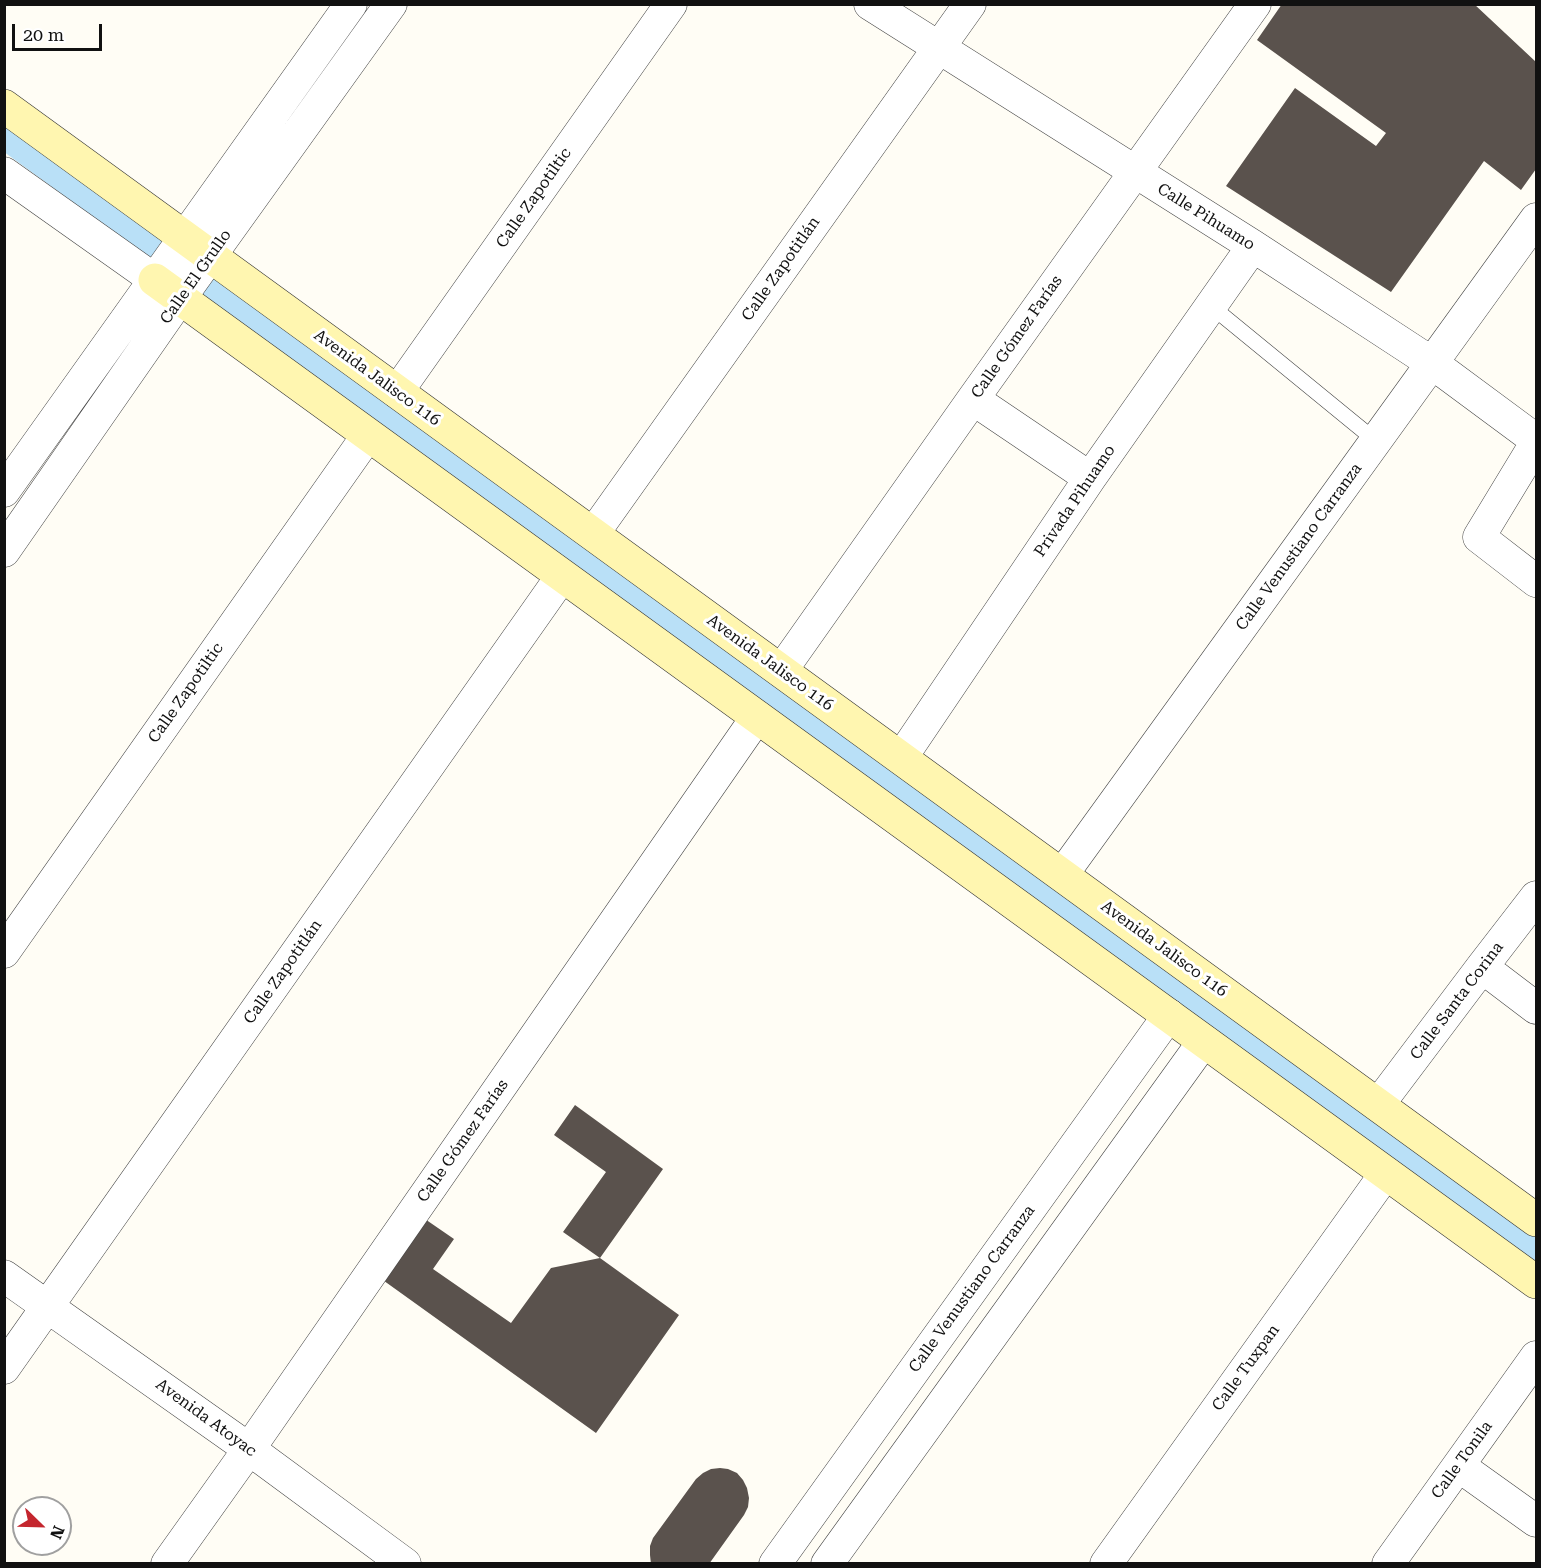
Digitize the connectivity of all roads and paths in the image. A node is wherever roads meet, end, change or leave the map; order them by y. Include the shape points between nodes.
1 (351, 4) edge
2 (671, 4) edge
3 (870, 4) edge
4 (970, 4) edge
5 (1255, 4) edge
6 (389, 5) edge
7 (938, 48) junction
8 (4, 106) edge
9 (1134, 172) junction
10 (4, 173) edge
11 (1536, 219) edge
12 (1253, 246) junction
13 (197, 249) junction
14 (168, 289) junction
15 (1211, 306) junction
16 (1432, 363) junction
17 (397, 392) junction
18 (973, 399) junction
19 (368, 435) junction
20 (1376, 441) junction
21 (1536, 442) edge
22 (1090, 478) junction
23 (4, 491) edge
24 (593, 534) junction
25 (4, 551) edge
26 (562, 576) junction
27 (1536, 581) edge
28 (781, 671) junction
29 (757, 717) junction
30 (901, 758) junction
31 (1062, 875) junction
32 (1536, 897) edge
33 (4, 952) edge
34 (1482, 967) junction
35 (1536, 1008) edge
36 (1169, 1016) junction
37 (1204, 1041) junction
38 (1378, 1106) junction
39 (1386, 1173) junction
40 (1536, 1220) edge
41 (4, 1276) edge
42 (1536, 1282) edge
43 (48, 1306) junction
44 (1536, 1356) edge
45 (4, 1368) edge
46 (249, 1449) junction
47 (1459, 1466) junction
48 (1536, 1521) edge
49 (167, 1563) edge
50 (405, 1563) edge
51 (775, 1563) edge
52 (827, 1563) edge
53 (1106, 1563) edge
54 (1388, 1563) edge

1 - 13 street, Calle El Grullo
2 - 17 street, Calle Zapotiltic
3 - 7 street, Calle Pihuamo
4 - 7 street, Calle Zapotitlán
5 - 9 street, Calle Gómez Farías
6 - 13 street, Calle El Grullo
7 - 9 street, Calle Pihuamo
7 - 24 street, Calle Zapotitlán
8 - 13 street, Avenida Jalisco 116
9 - 12 street, Calle Pihuamo
9 - 18 street, Calle Gómez Farías
10 - 14 street
11 - 16 street, Calle Venustiano Carranza
12 - 15 street, Privada Pihuamo
12 - 16 street, Calle Pihuamo
13 - 14 street, Calle El Grullo
13 - 17 street, Avenida Jalisco 116
14 - 19 street
14 - 23 street, Calle El Grullo
14 - 25 street, Calle El Grullo
15 - 20 lane
15 - 22 street, Privada Pihuamo
16 - 20 street, Calle Venustiano Carranza
16 - 21 street, Calle Pihuamo
17 - 24 street, Avenida Jalisco 116
18 - 22 street
18 - 28 street, Calle Gómez Farías
19 - 26 street
19 - 33 street, Calle Zapotiltic
20 - 31 street, Calle Venustiano Carranza
21 - 27 street via 1479,537
22 - 30 street, Privada Pihuamo
24 - 28 street, Avenida Jalisco 116
26 - 29 street
26 - 43 street, Calle Zapotitlán
28 - 30 street, Avenida Jalisco 116
29 - 36 street
29 - 46 street, Calle Gómez Farías
30 - 31 street, Avenida Jalisco 116
31 - 38 street, Avenida Jalisco 116
32 - 34 street, Calle Santa Corina
34 - 35 street
34 - 38 street, Calle Santa Corina
36 - 37 street
36 - 51 street, Calle Venustiano Carranza
37 - 39 street
37 - 52 street
38 - 40 street, Avenida Jalisco 116
39 - 42 street
39 - 53 street, Calle Tuxpan
41 - 43 street, Avenida Atoyac
43 - 45 street, Calle Zapotitlán
43 - 46 street, Avenida Atoyac
44 - 47 street, Calle Tonila
46 - 49 street, Calle Gómez Farías
46 - 50 street, Avenida Atoyac
47 - 48 street
47 - 54 street, Calle Tonila

